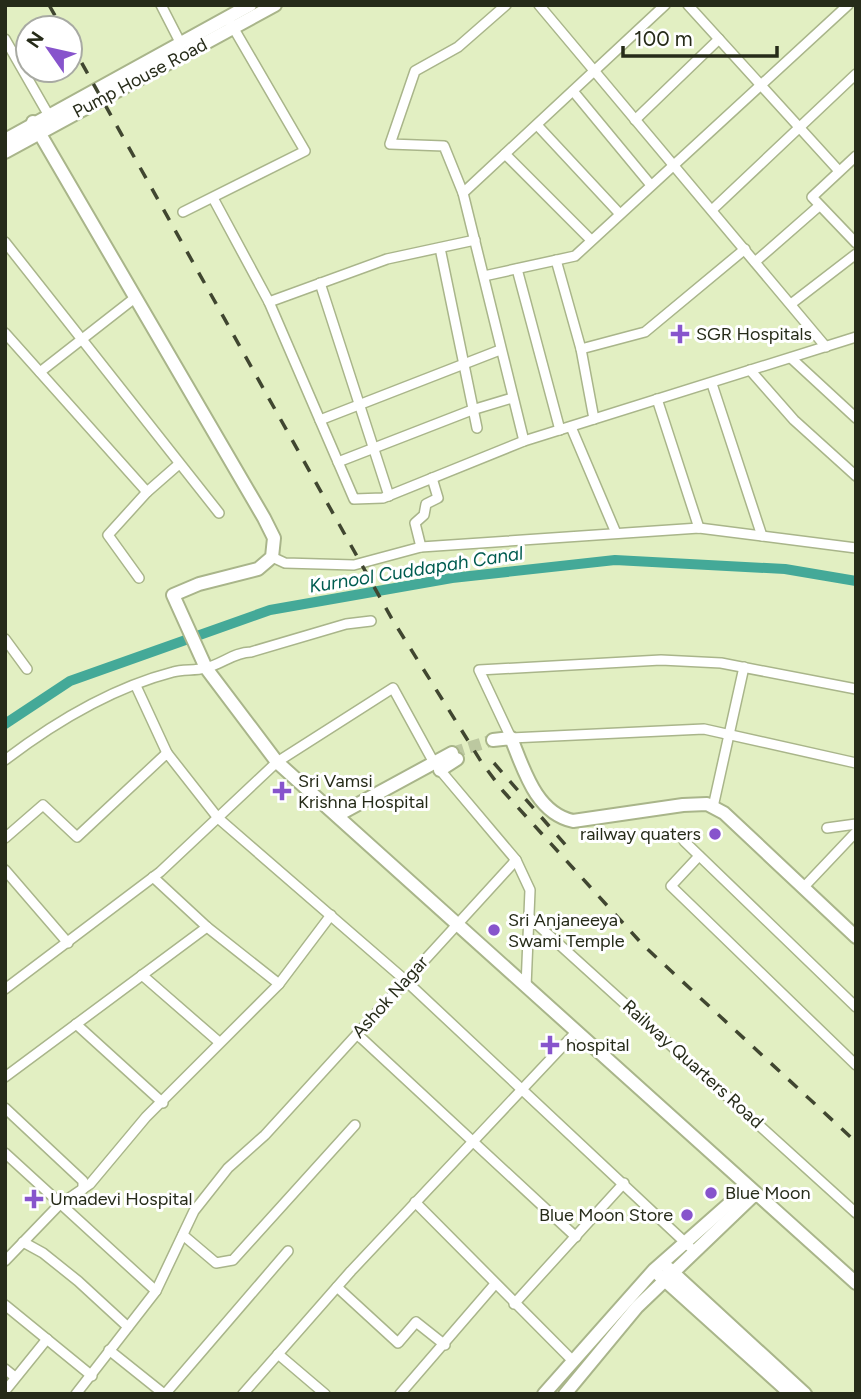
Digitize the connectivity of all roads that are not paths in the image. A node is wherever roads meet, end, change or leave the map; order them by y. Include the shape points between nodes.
1 (161, 5) edge
2 (250, 5) edge
3 (275, 5) edge
4 (506, 5) edge
5 (539, 5) edge
6 (688, 5) edge
7 (848, 5) edge
8 (662, 6) edge
9 (231, 23) junction
10 (5, 39) edge
11 (719, 39) junction
12 (181, 44) junction
13 (594, 71) junction
14 (856, 74) edge
15 (762, 86) junction
16 (573, 91) junction
17 (48, 114) junction
18 (635, 120) junction
19 (537, 125) junction
20 (35, 127) junction
21 (801, 129) junction
22 (5, 140) edge
23 (5, 152) edge
24 (505, 154) junction
25 (856, 156) edge
26 (674, 166) junction
27 (839, 171) junction
28 (650, 184) junction
29 (463, 193) junction
30 (212, 198) junction
31 (819, 206) junction
32 (712, 210) junction
33 (183, 212) dead end
34 (619, 213) junction
35 (475, 240) junction
36 (591, 240) junction
37 (5, 242) edge
38 (856, 243) edge
39 (440, 248) junction
40 (745, 249) junction
41 (856, 254) edge
42 (556, 260) junction
43 (755, 261) junction
44 (517, 269) junction
45 (484, 276) junction
46 (320, 283) junction
47 (136, 297) junction
48 (269, 302) junction
49 (791, 304) junction
50 (5, 333) edge
51 (856, 337) edge
52 (81, 339) junction
53 (826, 347) junction
54 (580, 349) junction
55 (500, 350) junction
56 (791, 358) junction
57 (463, 366) junction
58 (750, 370) junction
59 (40, 372) junction
60 (712, 384) junction
61 (512, 398) junction
62 (657, 399) junction
63 (360, 405) junction
64 (472, 410) junction
65 (856, 418) edge
66 (594, 419) junction
67 (320, 420) junction
68 (571, 427) junction
69 (477, 428) dead end
70 (560, 430) junction
71 (524, 441) junction
72 (373, 448) junction
73 (338, 462) junction
74 (179, 464) junction
75 (856, 476) edge
76 (432, 478) junction
77 (147, 492) junction
78 (389, 496) junction
79 (219, 513) dead end
80 (699, 528) junction
81 (615, 533) junction
82 (762, 536) junction
83 (421, 547) junction
84 (856, 548) edge
85 (272, 557) junction
86 (139, 578) dead end
87 (371, 621) dead end
88 (5, 639) edge
89 (205, 662) junction
90 (744, 667) junction
91 (27, 669) dead end
92 (136, 686) junction
93 (856, 689) edge
94 (728, 735) junction
95 (500, 740) junction
96 (167, 753) junction
97 (454, 756) tunnel mouth
98 (5, 760) edge
99 (277, 762) junction
100 (856, 764) edge
101 (437, 766) junction
102 (713, 807) junction
103 (338, 815) junction
104 (218, 818) junction
105 (856, 824) edge
106 (827, 828) dead end
107 (856, 832) edge
108 (5, 838) edge
109 (684, 841) dead end
110 (699, 856) junction
111 (516, 860) junction
112 (5, 870) edge
113 (153, 877) junction
114 (803, 888) junction
115 (331, 915) junction
116 (529, 917) junction
117 (455, 925) junction
118 (207, 927) junction
119 (856, 937) edge
120 (68, 943) junction
121 (142, 975) junction
122 (405, 980) junction
123 (279, 984) junction
124 (526, 987) junction
125 (5, 989) edge
126 (856, 1007) edge
127 (76, 1024) junction
128 (577, 1031) junction
129 (357, 1034) junction
130 (219, 1042) junction
131 (856, 1065) edge
132 (5, 1077) edge
133 (523, 1089) junction
134 (163, 1102) junction
135 (5, 1108) edge
136 (355, 1125) dead end
137 (475, 1141) junction
138 (7, 1159) edge
139 (624, 1183) junction
140 (83, 1189) junction
141 (751, 1191) junction
142 (415, 1202) junction
143 (59, 1205) junction
144 (856, 1213) edge
145 (183, 1235) junction
146 (576, 1237) junction
147 (23, 1242) junction
148 (691, 1248) junction
149 (288, 1251) dead end
150 (5, 1261) edge
151 (658, 1267) junction
152 (669, 1276) junction
153 (856, 1283) edge
154 (495, 1284) junction
155 (337, 1287) junction
156 (156, 1291) junction
157 (514, 1304) junction
158 (5, 1305) edge
159 (128, 1327) junction
160 (47, 1339) junction
161 (445, 1345) junction
162 (109, 1350) junction
163 (278, 1354) junction
164 (572, 1360) junction
165 (5, 1368) edge
166 (92, 1376) junction
167 (15, 1377) junction
168 (5, 1391) edge
169 (76, 1394) edge
170 (165, 1394) edge
171 (243, 1394) edge
172 (325, 1394) edge
173 (400, 1394) edge
174 (544, 1394) edge
175 (565, 1394) edge
176 (791, 1394) edge
177 (805, 1394) edge

1 - 12 street
2 - 9 street
3 - 9 street, Pump House Road
4 - 29 street via 458,47 415,71 390,144 444,146
5 - 13 street
6 - 11 street
7 - 15 street
8 - 13 street
9 - 12 street
9 - 20 street, Pump House Road
9 - 30 street via 305,151
10 - 17 street
11 - 15 street
11 - 18 street
12 - 17 street
13 - 16 street
13 - 18 street
14 - 21 street
15 - 21 street
15 - 26 street
16 - 19 street
16 - 28 street
17 - 20 street
18 - 26 street
19 - 24 street
19 - 34 street
20 - 22 street
20 - 23 street, Pump House Road
20 - 47 street
21 - 27 street
21 - 32 street
24 - 29 street
24 - 36 street
25 - 27 street
26 - 28 street
26 - 32 street
27 - 31 street via 812,197
28 - 34 street
29 - 35 street
30 - 33 street
30 - 48 street
31 - 38 street
31 - 43 street
32 - 40 street
34 - 36 street
35 - 39 street
35 - 45 street
36 - 42 street via 575,256
37 - 52 street
39 - 46 street via 387,259
39 - 57 street
40 - 43 street
40 - 54 street via 645,332
41 - 49 street
42 - 44 street
42 - 54 street
43 - 49 street
44 - 45 street
44 - 70 street
45 - 55 street
46 - 48 street
46 - 63 street
47 - 52 street
47 - 85 street via 264,518 274,538
48 - 67 street
49 - 53 street
50 - 59 street
51 - 53 street
52 - 59 street
52 - 74 street
53 - 56 street
54 - 66 street
55 - 57 street
55 - 61 street
56 - 58 street
56 - 65 street
57 - 63 street
57 - 64 street
58 - 60 street
58 - 75 street via 794,420
59 - 77 street
60 - 62 street
60 - 82 street
61 - 64 street
61 - 71 street
62 - 66 street
62 - 80 street
63 - 67 street
63 - 72 street
64 - 69 street
64 - 72 street
66 - 68 street
67 - 73 street
68 - 70 street
68 - 81 street
70 - 71 street
71 - 76 street
72 - 73 street
72 - 78 street
73 - 78 street via 354,499
74 - 77 street
74 - 79 street
76 - 78 street
76 - 83 street via 438,498 426,504 424,515 415,523
77 - 86 street via 108,535
80 - 81 street
80 - 82 street
81 - 83 street
82 - 84 street
83 - 85 street via 354,565 285,564
85 - 89 street via 258,569 173,595
87 - 89 street
88 - 91 street
89 - 92 street
89 - 99 street
90 - 93 street
90 - 94 street
90 - 95 street via 661,660 479,670
92 - 96 street
92 - 98 street via 78,709
94 - 95 street via 704,729
94 - 100 street
94 - 102 street
95 - 102 street via 541,803 558,817 573,821 683,805
96 - 104 street
96 - 108 street via 77,837 43,805
97 - 101 street
99 - 101 street via 393,688
99 - 103 street
99 - 104 street
101 - 103 street
101 - 111 street
102 - 114 street
103 - 117 street
104 - 113 street
104 - 115 street
105 - 106 street
107 - 114 street
109 - 110 street
110 - 126 street
110 - 131 street via 671,886
111 - 116 street via 530,890
111 - 117 street, Ashok Nagar
112 - 120 street
113 - 118 street
113 - 120 street
114 - 119 street
115 - 122 street
115 - 123 street
116 - 124 street
116 - 144 street, Railway Quarters Road
117 - 122 street, Ashok Nagar
117 - 124 street
118 - 121 street
118 - 123 street
120 - 125 street
121 - 127 street
121 - 130 street
122 - 129 street, Ashok Nagar
122 - 133 street
123 - 130 street
124 - 128 street
127 - 132 street
127 - 134 street
128 - 133 street
128 - 141 street
129 - 137 street
129 - 145 street, Ashok Nagar via 265,1135 228,1168 194,1211
130 - 134 street
133 - 137 street
133 - 139 street
134 - 140 street
135 - 140 street via 83,1181
136 - 145 street via 233,1261 216,1263
137 - 142 street
137 - 146 street
138 - 143 street
139 - 146 street
139 - 148 street
140 - 143 street
141 - 148 street
141 - 153 street
142 - 154 street
142 - 155 street
143 - 147 street
143 - 156 street
145 - 156 street, Ashok Nagar
146 - 157 street
147 - 150 street
147 - 159 street via 78,1281
148 - 151 street
148 - 152 street
149 - 170 street
151 - 152 street
151 - 164 street
152 - 175 street via 637,1307
152 - 176 street
152 - 177 street
154 - 157 street
154 - 161 street
155 - 161 street via 398,1343 416,1322
155 - 163 street
156 - 159 street, Ashok Nagar
157 - 164 street
158 - 160 street
159 - 162 street, Ashok Nagar
160 - 166 street
160 - 167 street
161 - 173 street
162 - 166 street, Ashok Nagar
162 - 170 street
163 - 171 street
163 - 172 street
164 - 174 street
165 - 167 street
166 - 169 street, Ashok Nagar
167 - 168 street

